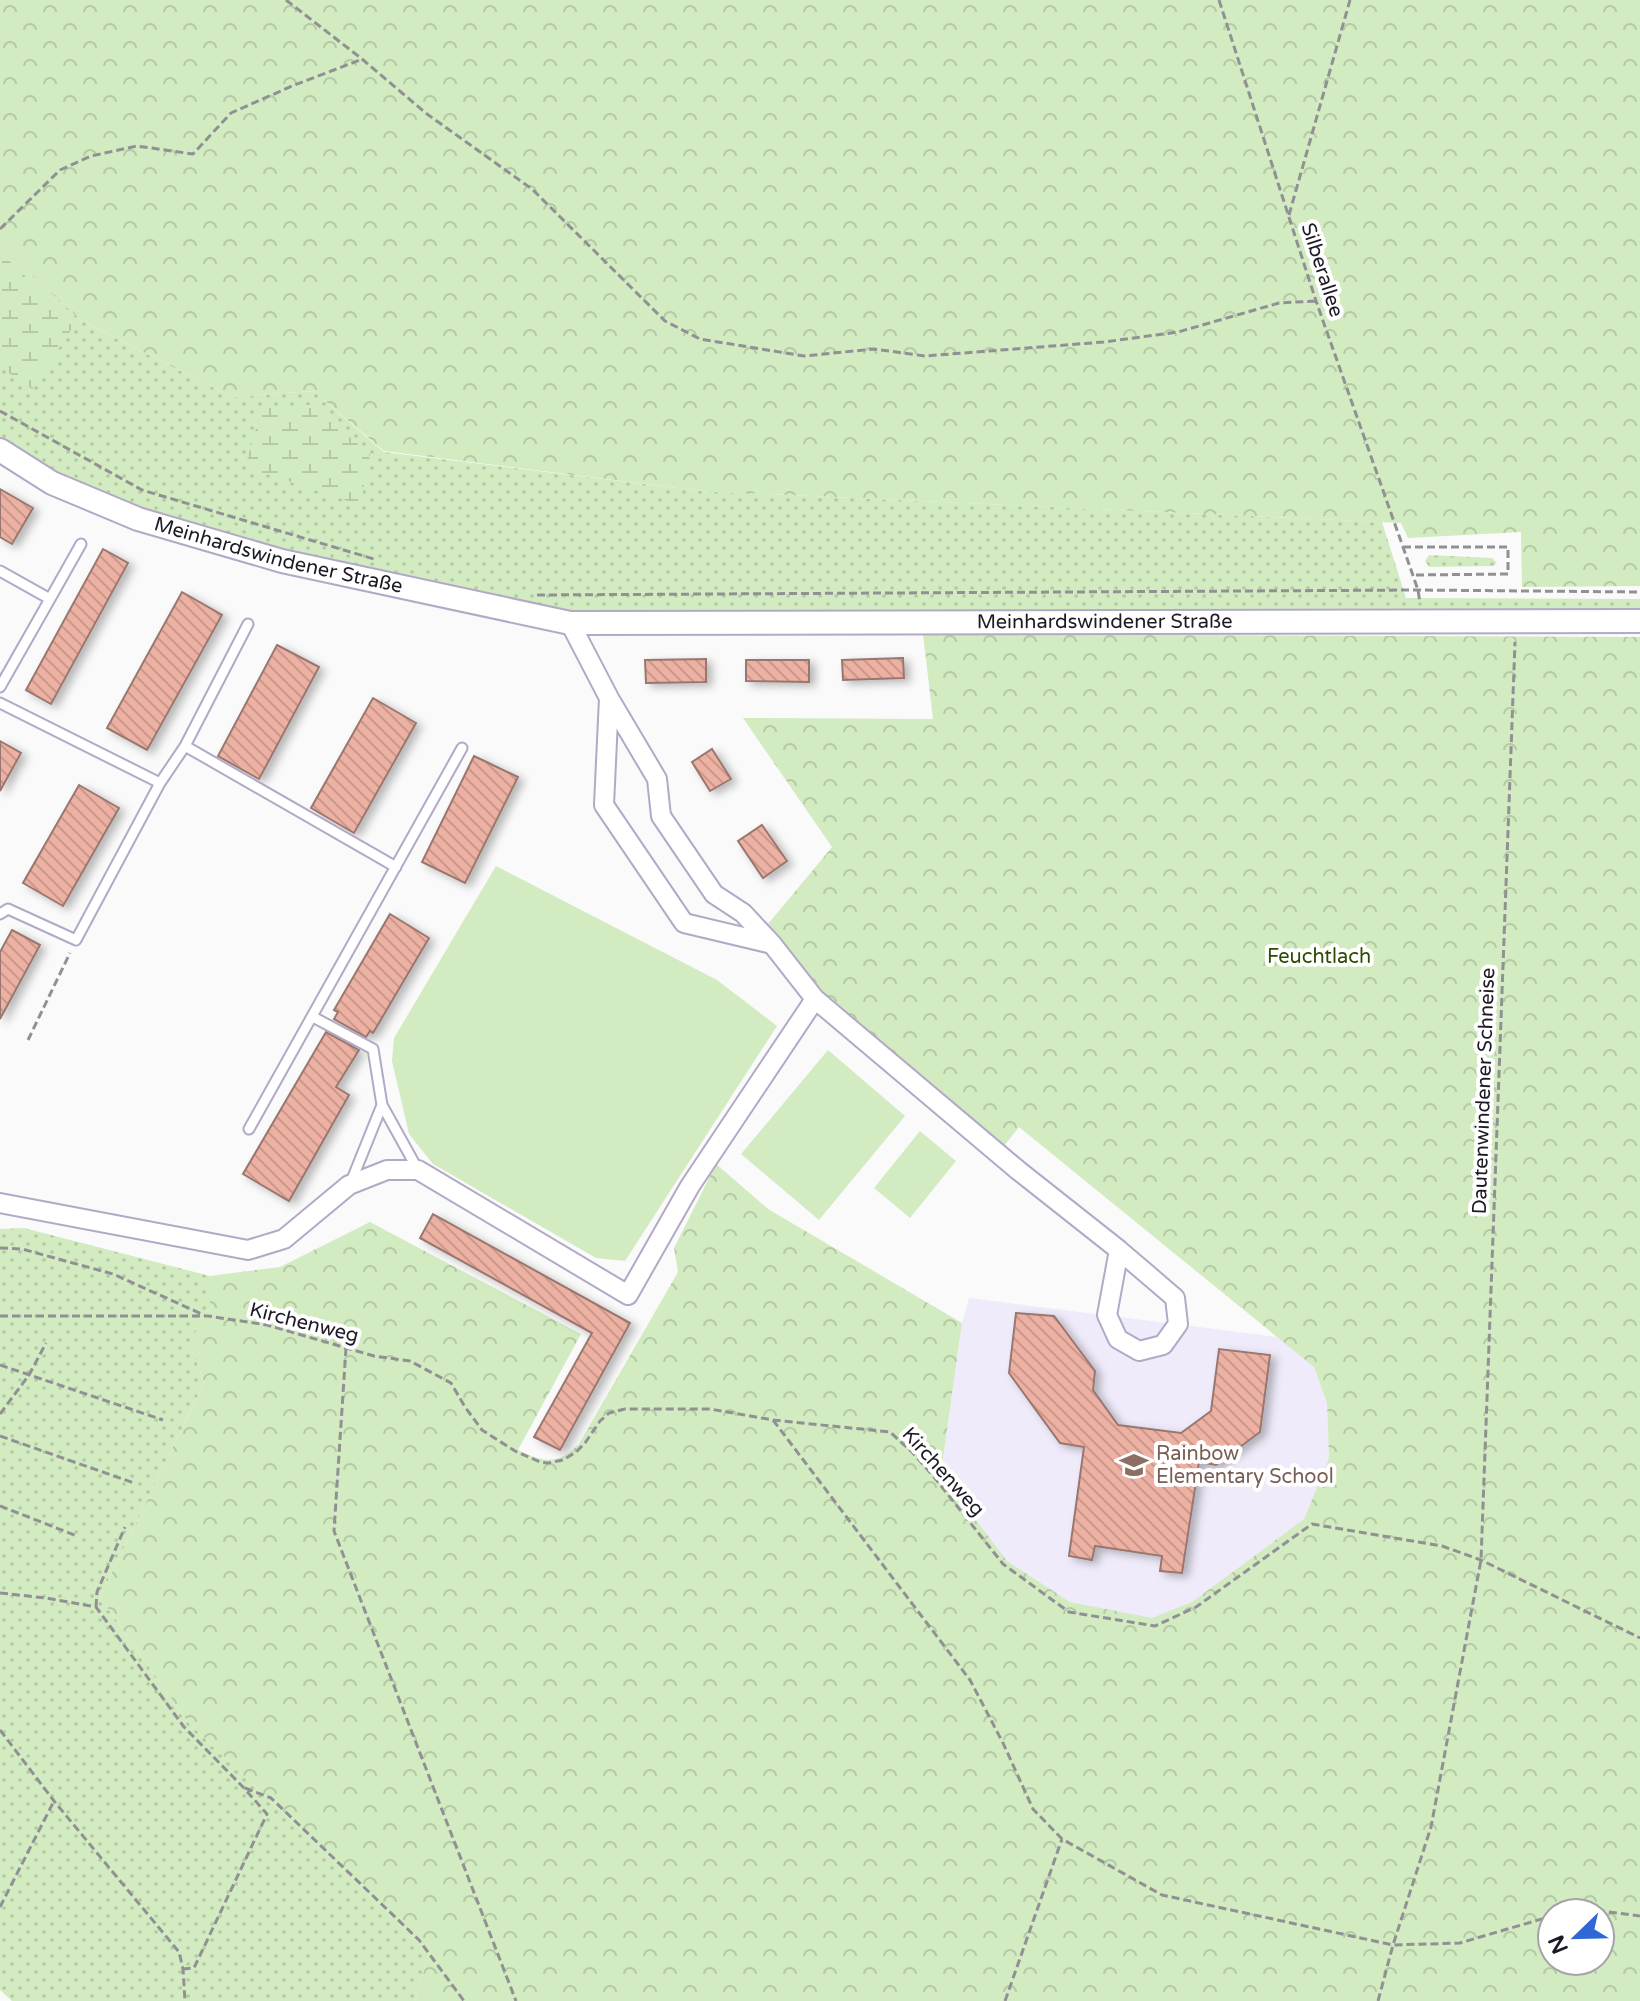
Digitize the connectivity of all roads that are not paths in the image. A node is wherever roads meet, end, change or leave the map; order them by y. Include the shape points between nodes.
1 (0, 450) edge
2 (81, 544) dead end
3 (0, 571) edge
4 (50, 599) junction
5 (1640, 621) edge
6 (570, 623) junction
7 (248, 624) dead end
8 (0, 687) edge
9 (609, 698) junction
10 (0, 703) edge
11 (185, 746) junction
12 (462, 748) dead end
13 (160, 783) junction
14 (396, 867) junction
15 (0, 914) edge
16 (772, 944) junction
17 (815, 999) junction
18 (313, 1017) junction
19 (382, 1105) junction
20 (249, 1129) dead end
21 (418, 1170) junction
22 (349, 1185) junction
23 (0, 1203) edge
24 (1119, 1250) junction

1 - 6 street, Meinhardswindener Straße via 52,483 138,519 282,561
2 - 4 lane
3 - 4 lane
4 - 8 lane
5 - 6 street, Meinhardswindener Straße
6 - 9 street
7 - 11 lane
9 - 16 street via 657,779 661,816 714,894 743,913
9 - 16 street via 604,805 684,923
10 - 13 lane
11 - 13 lane
11 - 14 lane
12 - 14 lane
13 - 15 lane via 76,940 8,909
14 - 18 lane
16 - 17 street
17 - 21 street via 690,1186 628,1295
17 - 24 street
18 - 19 lane via 373,1049
18 - 20 lane
19 - 21 lane
19 - 22 lane
21 - 22 street via 387,1170
22 - 23 street via 284,1239 248,1250
24 - 24 street via 1107,1315 1118,1339 1139,1351 1163,1345 1178,1324 1175,1298

